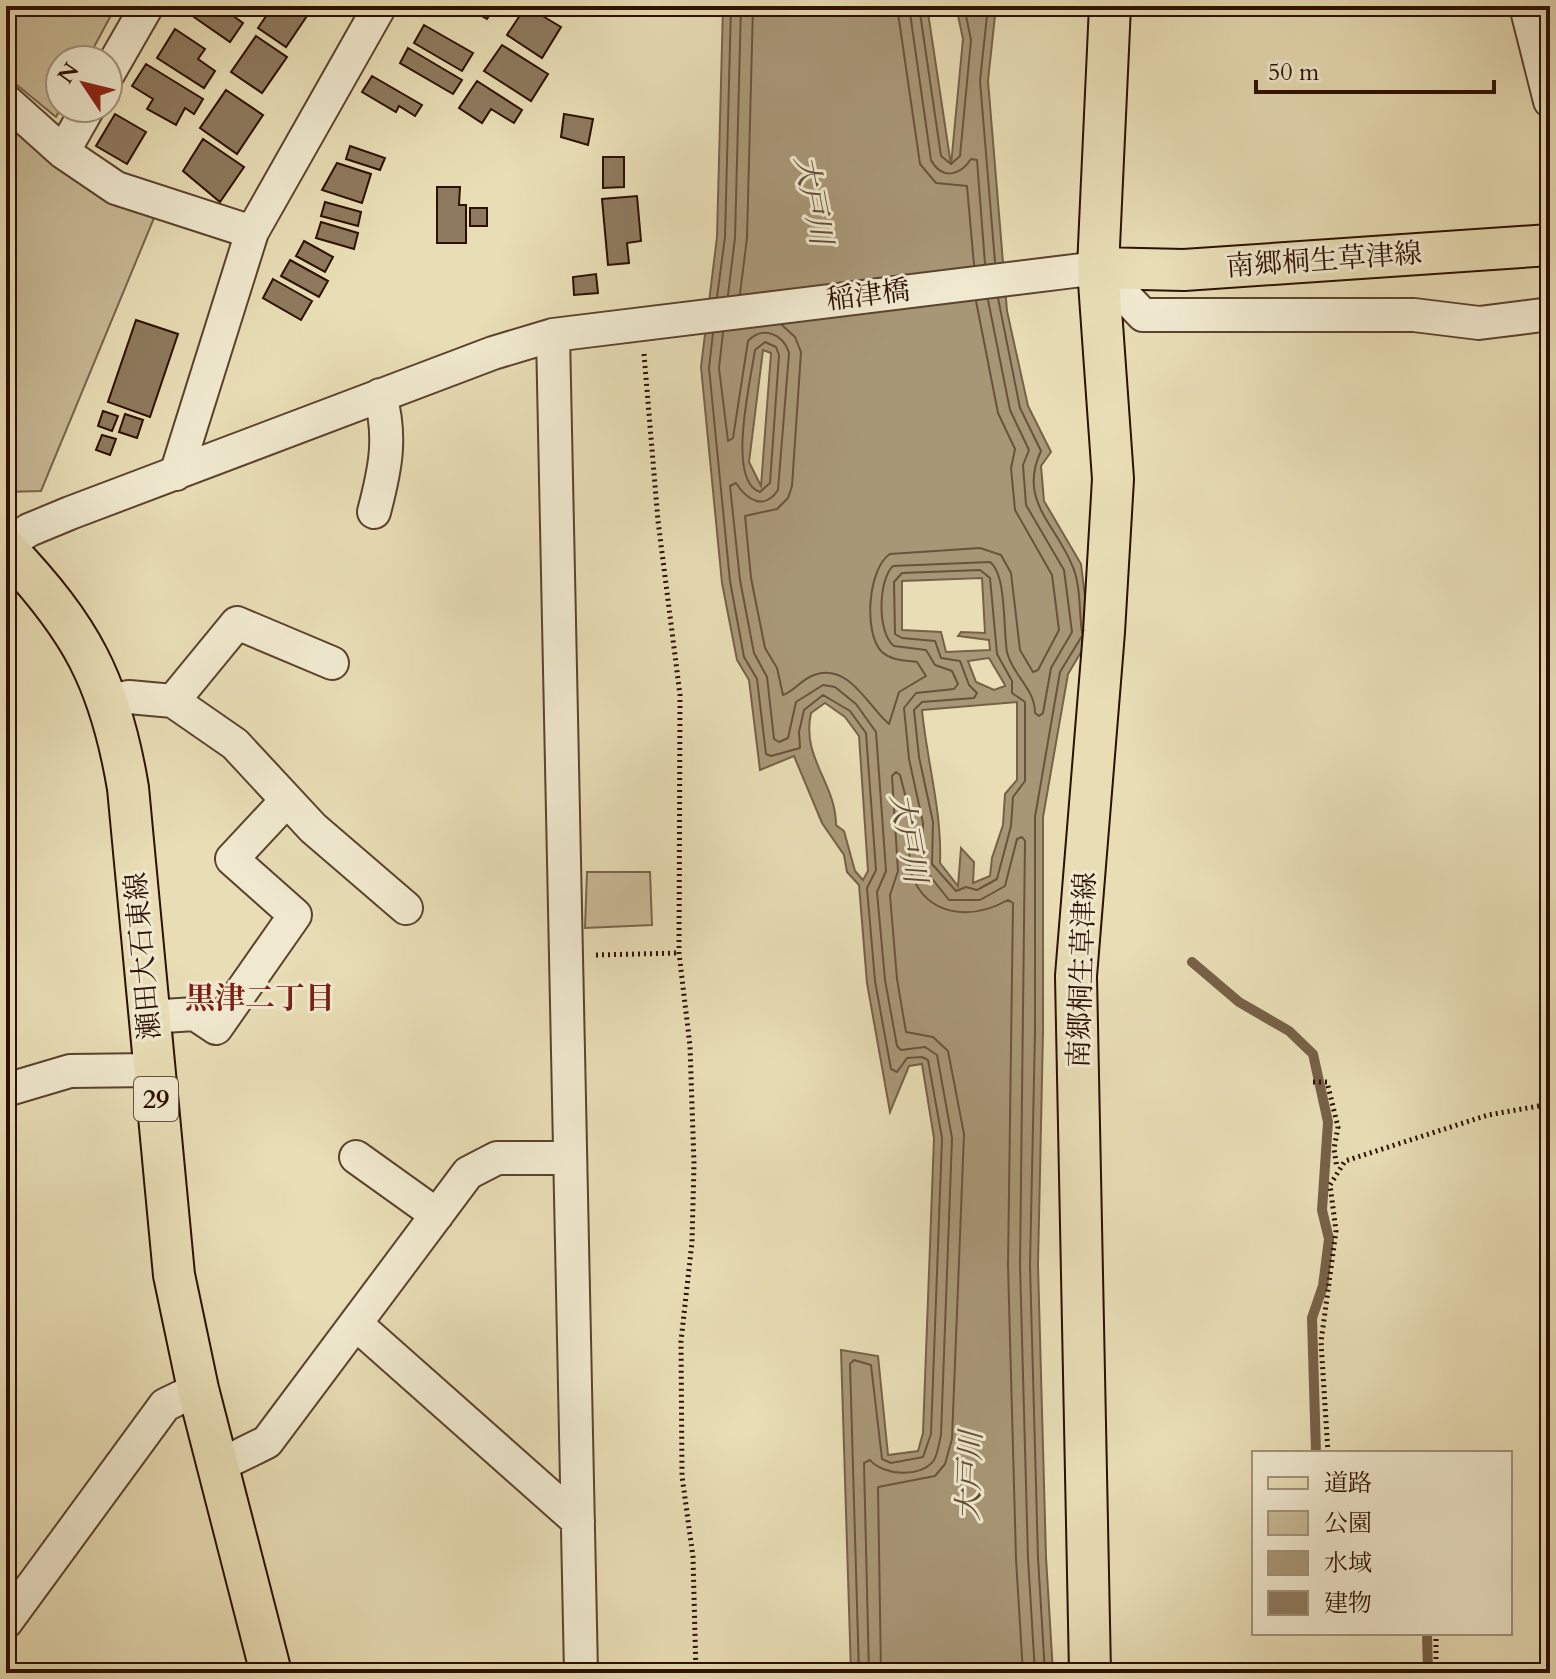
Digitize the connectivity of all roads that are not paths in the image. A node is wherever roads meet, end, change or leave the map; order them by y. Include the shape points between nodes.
1 (147, 6) edge
2 (380, 6) edge
3 (1110, 6) edge
4 (1526, 6) edge
5 (124, 46) edge
6 (6, 101) edge
7 (1550, 101) edge
8 (79, 124) edge
9 (63, 152) junction
10 (252, 232) junction
11 (1550, 245) edge
12 (1091, 268) junction
13 (1550, 314) edge
14 (553, 335) junction
15 (380, 395) junction
16 (176, 474) junction
17 (374, 512) dead end
18 (6, 547) edge
19 (332, 663) dead end
20 (109, 701) junction
21 (173, 701) junction
22 (287, 800) junction
23 (406, 908) dead end
24 (148, 1017) junction
25 (153, 1070) junction
26 (6, 1090) edge
27 (356, 1157) dead end
28 (570, 1158) junction
29 (437, 1215) junction
30 (356, 1324) junction
31 (198, 1389) junction
32 (220, 1465) junction
33 (578, 1521) junction
34 (6, 1622) edge
35 (271, 1673) edge
36 (581, 1673) edge
37 (1090, 1673) edge

1 - 5 street
2 - 10 street
3 - 12 main road, 南郷桐生草津線
4 - 7 street
6 - 9 street
8 - 9 street
9 - 10 street via 116,188
10 - 16 street
11 - 12 main road, 南郷桐生草津線 via 1184,270
12 - 13 street via 1143,315 1414,315 1479,323
12 - 14 street, 稲津橋
12 - 37 main road, 南郷桐生草津線 via 1113,479 1076,976
14 - 15 street, 稲津橋
14 - 28 street
15 - 16 street, 稲津橋
15 - 17 street via 388,422 388,451
16 - 18 street, 稲津橋 via 43,524
18 - 20 main road, 瀬田大石東線 / 29 via 65,615 87,648
19 - 21 street via 237,623
20 - 21 street
20 - 24 main road, 瀬田大石東線 / 29 via 128,788
21 - 22 street via 235,744
22 - 23 street
22 - 24 street via 232,859 295,915 216,1028 195,1014
24 - 25 main road, 瀬田大石東線 / 29
25 - 26 street via 70,1071
25 - 31 main road, 瀬田大石東線 / 29 via 174,1275
27 - 29 street
28 - 29 street via 497,1158 468,1173
28 - 33 street
29 - 30 street
30 - 32 street via 267,1442
30 - 33 street
31 - 32 main road, 瀬田大石東線 / 29
31 - 34 street via 165,1405
32 - 35 main road, 瀬田大石東線 / 29
33 - 36 street

